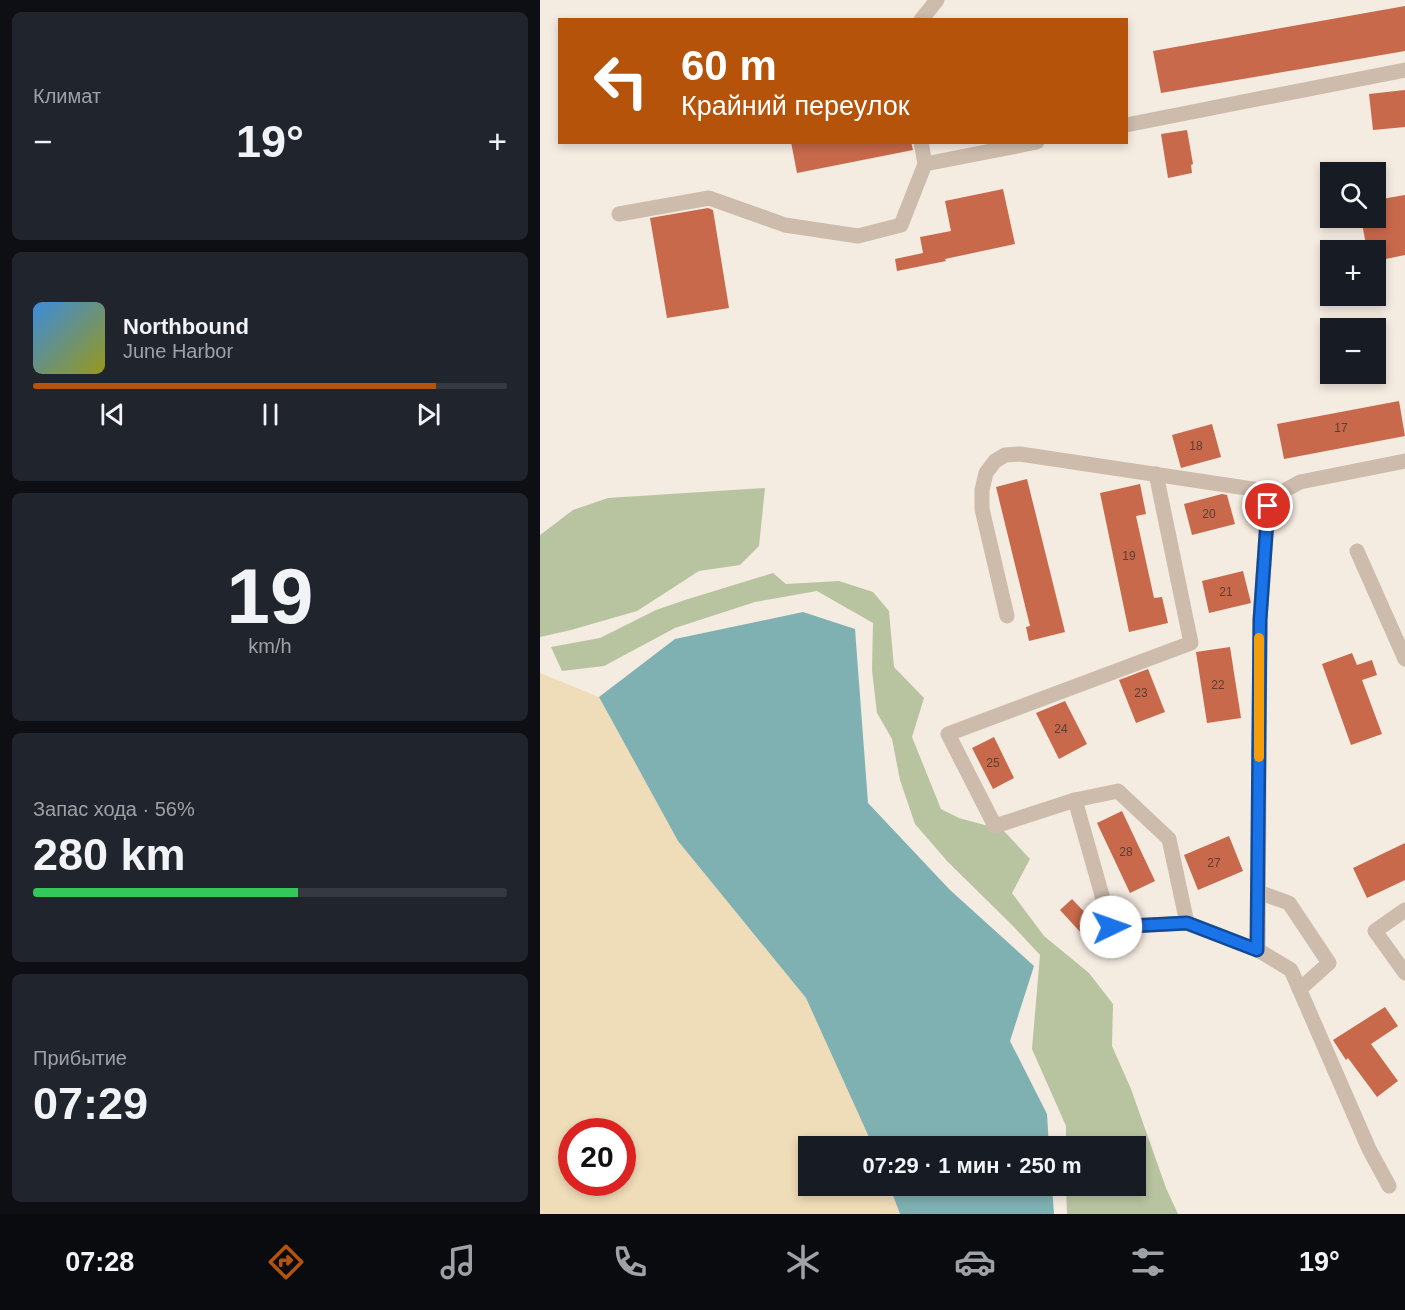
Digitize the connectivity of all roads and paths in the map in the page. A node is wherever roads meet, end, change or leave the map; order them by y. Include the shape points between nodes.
1 (937, 0) edge
2 (923, 18) edge
3 (1405, 70) edge
4 (1128, 125) edge
5 (921, 144) edge
6 (1026, 144) edge
7 (925, 164) junction
8 (619, 214) dead end
9 (1405, 461) edge
10 (1156, 474) junction
11 (1280, 493) junction
12 (1357, 551) dead end
13 (1007, 616) dead end
14 (1405, 659) edge
15 (1075, 800) junction
16 (1258, 892) junction
17 (1405, 910) edge
18 (1187, 923) junction
19 (1257, 950) junction
20 (1405, 973) edge
21 (1300, 989) junction
22 (1389, 1186) dead end

1 - 2 street
3 - 4 street
5 - 7 street
6 - 7 street
7 - 8 street via 901,225 858,236 785,225 709,198
9 - 11 street via 1300,482
10 - 11 street
10 - 13 street via 1020,454 1005,455 995,461 986,473 982,509
10 - 15 street via 1191,643 948,734 995,826
11 - 16 street via 1268,506 1260,620
12 - 14 street
15 - 18 street via 1118,791 1169,839
15 - 18 street via 1111,927
16 - 19 street
16 - 21 street via 1289,903 1329,963
17 - 20 street via 1375,931
18 - 19 street
19 - 21 street via 1291,970
21 - 22 street

